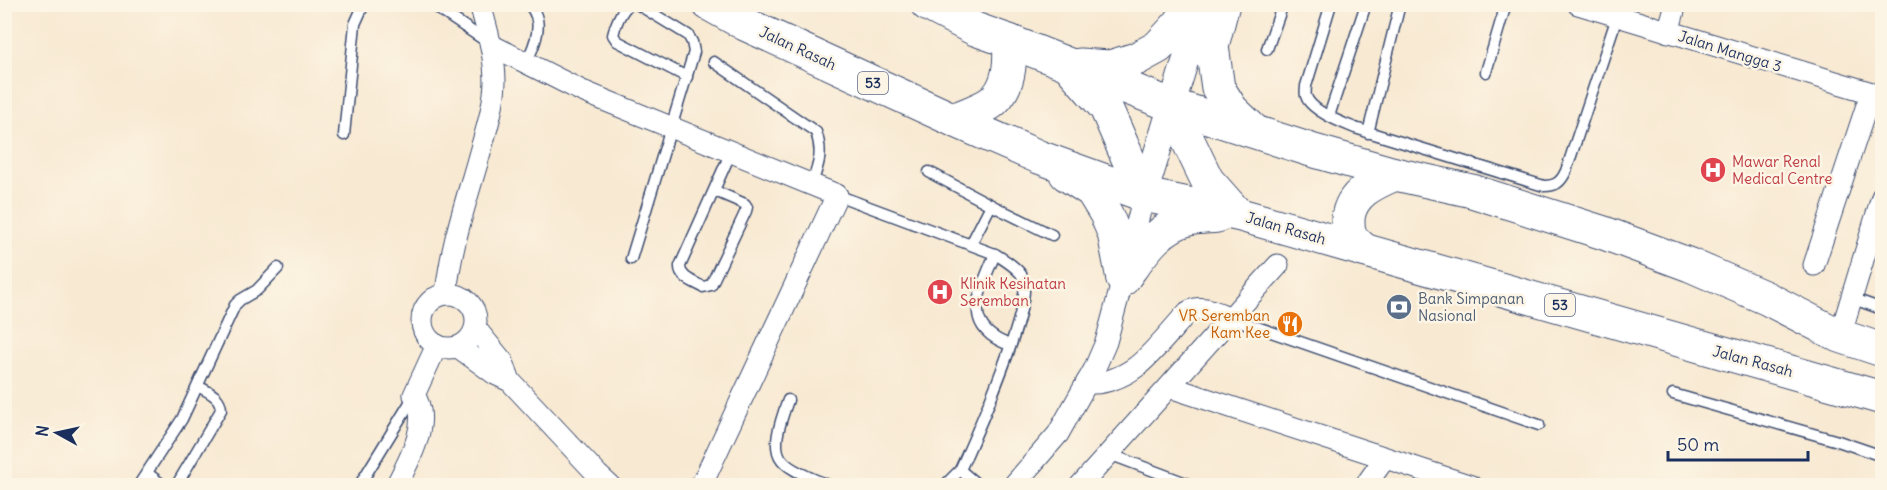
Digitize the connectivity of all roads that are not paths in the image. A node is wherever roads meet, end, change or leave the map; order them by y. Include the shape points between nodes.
1 (364, 4) edge
2 (431, 4) edge
3 (480, 4) edge
4 (528, 4) edge
5 (629, 4) edge
6 (637, 4) edge
7 (709, 4) edge
8 (927, 4) edge
9 (1191, 4) edge
10 (1208, 4) edge
11 (1222, 4) edge
12 (1283, 4) edge
13 (1331, 4) edge
14 (1366, 4) edge
15 (1400, 4) edge
16 (1506, 4) edge
17 (1578, 4) edge
18 (1676, 4) edge
19 (1617, 17) junction
20 (1668, 32) junction
21 (1009, 41) junction
22 (491, 45) junction
23 (1267, 49) dead end
24 (714, 62) dead end
25 (526, 63) junction
26 (1069, 65) junction
27 (1486, 72) dead end
28 (687, 77) junction
29 (1877, 95) edge
30 (1171, 105) junction
31 (1329, 116) junction
32 (954, 120) junction
33 (672, 128) junction
34 (1256, 133) junction
35 (1368, 133) junction
36 (344, 135) dead end
37 (731, 152) junction
38 (1039, 157) junction
39 (929, 172) dead end
40 (1395, 174) junction
41 (812, 183) junction
42 (715, 191) junction
43 (837, 195) junction
44 (1144, 195) junction
45 (1882, 197) edge
46 (991, 205) junction
47 (1237, 214) junction
48 (1052, 235) dead end
49 (1877, 236) edge
50 (972, 244) junction
51 (1364, 250) junction
52 (995, 254) junction
53 (631, 259) dead end
54 (1814, 265) dead end
55 (1278, 266) dead end
56 (278, 268) dead end
57 (1124, 279) junction
58 (446, 294) junction
59 (1851, 298) junction
60 (1882, 309) edge
61 (1231, 318) junction
62 (476, 329) junction
63 (1840, 336) junction
64 (1010, 345) junction
65 (447, 346) junction
66 (1882, 350) edge
67 (510, 381) junction
68 (1087, 382) junction
69 (198, 386) junction
70 (1170, 387) junction
71 (1673, 394) dead end
72 (414, 395) junction
73 (1882, 398) edge
74 (788, 400) dead end
75 (1539, 425) dead end
76 (1109, 454) junction
77 (1882, 456) edge
78 (1385, 458) junction
79 (960, 470) junction
80 (147, 473) junction
81 (138, 486) edge
82 (164, 486) edge
83 (176, 486) edge
84 (359, 486) edge
85 (396, 486) edge
86 (610, 486) edge
87 (700, 486) edge
88 (830, 486) edge
89 (945, 486) edge
90 (979, 486) edge
91 (1013, 486) edge
92 (1080, 486) edge
93 (1194, 486) edge
94 (1365, 486) edge
95 (1471, 486) edge

1 - 36 lane via 355,24
2 - 22 lane
3 - 22 street
4 - 25 lane via 536,14 538,26
5 - 28 lane via 615,28 613,35 617,41
6 - 28 lane via 688,35 694,52
7 - 32 highway, Jalan Rasah / 53
8 - 21 highway via 975,30
9 - 26 highway via 1158,47 1136,59 1110,67
10 - 30 street
11 - 34 highway via 1212,46 1218,88 1232,110
12 - 23 lane
13 - 31 lane via 1306,86 1311,103
14 - 31 lane
15 - 35 lane
16 - 27 lane
17 - 19 street, Jalan Mangga 3
18 - 20 street
19 - 20 street, Jalan Mangga 3
19 - 35 lane via 1566,171 1557,184 1544,186
20 - 29 street, Jalan Mangga 3
21 - 26 highway
21 - 32 highway via 1009,74 1002,89 992,102
22 - 25 street
22 - 58 street via 495,84 488,125 455,235
24 - 41 lane via 816,132 820,158
25 - 33 street
26 - 30 highway
26 - 44 highway via 1106,108
28 - 33 lane
29 - 54 street
30 - 34 highway
30 - 44 street
30 - 47 highway via 1207,180
31 - 35 lane
32 - 38 highway, Jalan Rasah / 53
33 - 37 street
33 - 53 lane
34 - 40 highway
37 - 41 street
37 - 42 lane
38 - 44 highway, Jalan Rasah / 53
38 - 57 highway via 1092,191 1114,233
39 - 46 lane
40 - 51 highway via 1363,191 1349,212 1350,235
40 - 63 highway via 1472,191 1625,241 1690,265
41 - 43 street
42 - 42 lane via 680,266 682,275 703,287 711,285 747,207
43 - 50 lane
43 - 87 street
44 - 47 highway, Jalan Rasah / 53
44 - 57 street
45 - 49 street
46 - 48 lane
46 - 50 lane
47 - 51 highway, Jalan Rasah / 53
47 - 57 highway via 1187,219 1164,229
49 - 59 street
50 - 52 lane
51 - 73 highway, Jalan Rasah / 53
52 - 64 lane via 1023,277 1025,297
52 - 64 lane via 977,304 986,332
55 - 61 street
56 - 69 lane via 235,305
57 - 68 street via 1106,342
58 - 62 street via 455,294 471,304
58 - 65 street via 430,302 422,319 426,337
59 - 60 lane
59 - 63 street
61 - 68 street via 1205,308 1193,308 1136,367 1105,381
61 - 70 street
61 - 75 lane
62 - 65 street via 466,344
62 - 67 street via 503,362
63 - 66 highway
64 - 79 lane
65 - 67 street
65 - 72 street
67 - 86 street
68 - 91 street via 1058,434
69 - 80 lane
69 - 83 lane via 218,399 221,410
70 - 76 street
70 - 78 street
71 - 77 lane
72 - 84 lane
72 - 85 street via 420,405 419,427
74 - 88 lane via 778,432 778,456 784,465
76 - 92 street
76 - 93 lane
78 - 94 street
78 - 95 street
79 - 89 lane
79 - 90 lane
80 - 81 lane
80 - 82 lane

